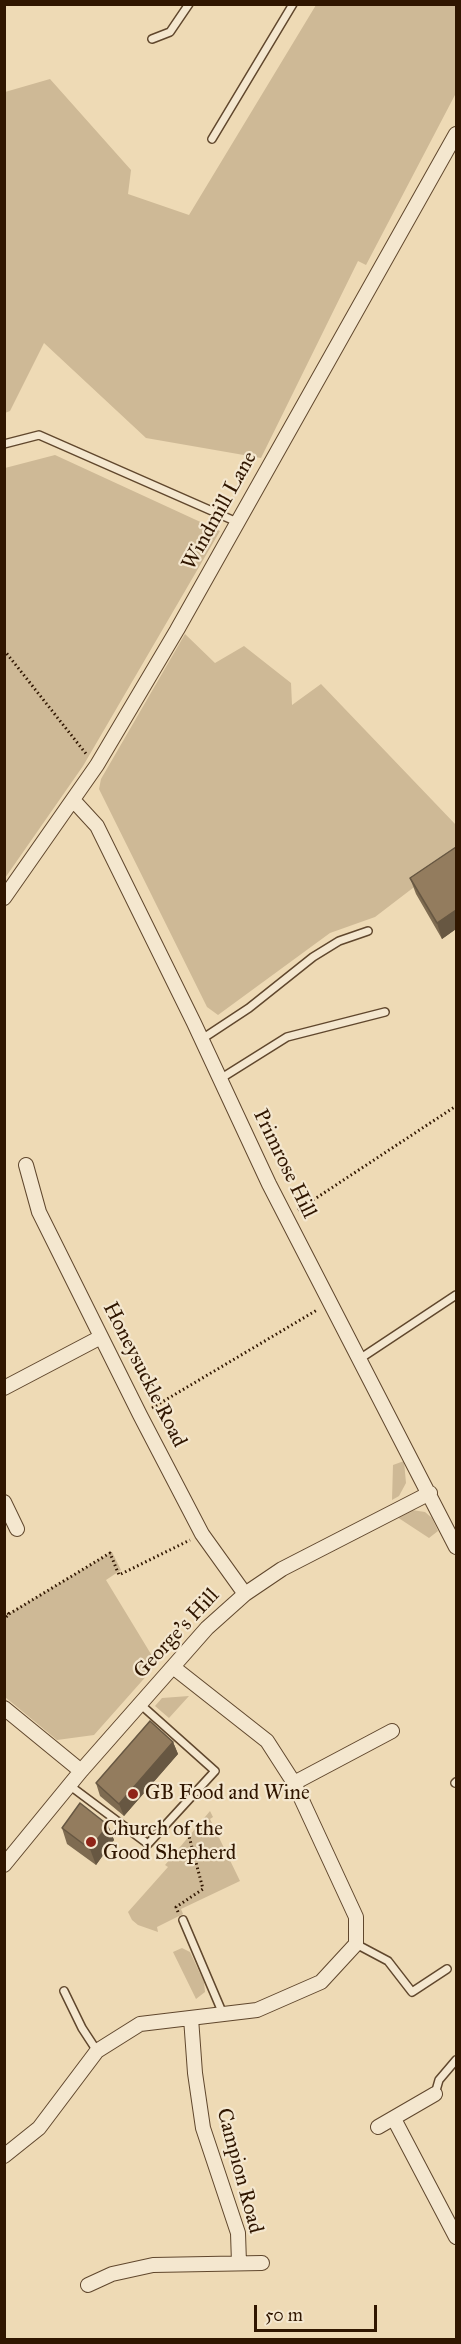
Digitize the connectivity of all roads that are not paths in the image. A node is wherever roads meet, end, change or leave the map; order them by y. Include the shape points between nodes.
1 (189, 4) edge
2 (293, 4) edge
3 (152, 39) dead end
4 (456, 134) edge
5 (212, 139) dead end
6 (4, 444) edge
7 (238, 523) junction
8 (74, 801) junction
9 (4, 898) edge
10 (368, 932) dead end
11 (385, 1012) dead end
12 (202, 1039) junction
13 (220, 1079) junction
14 (26, 1165) dead end
15 (456, 1295) edge
16 (101, 1337) junction
17 (358, 1360) junction
18 (4, 1388) edge
19 (430, 1493) junction
20 (4, 1502) edge
21 (17, 1529) dead end
22 (456, 1547) edge
23 (245, 1594) junction
24 (173, 1667) junction
25 (141, 1704) junction
26 (4, 1708) edge
27 (392, 1731) dead end
28 (81, 1771) junction
29 (294, 1783) junction
30 (69, 1785) junction
31 (4, 1865) edge
32 (183, 1920) road end
33 (356, 1944) junction
34 (447, 1969) dead end
35 (64, 1990) dead end
36 (223, 2014) junction
37 (191, 2018) junction
38 (98, 2051) junction
39 (456, 2060) edge
40 (435, 2094) joint
41 (394, 2119) junction
42 (378, 2127) dead end
43 (4, 2156) edge
44 (456, 2237) edge
45 (239, 2263) junction
46 (261, 2263) dead end
47 (88, 2285) dead end

1 - 3 lane via 170,32
2 - 5 lane
4 - 7 street, Windmill Lane
6 - 7 lane via 39,435
7 - 8 street, Windmill Lane
8 - 9 street, Windmill Lane
8 - 12 street, Primrose Hill via 97,826
10 - 12 lane via 339,941 313,957
11 - 13 lane via 287,1037
12 - 13 street, Primrose Hill
13 - 17 street, Primrose Hill
14 - 16 street, Honeysuckle Road via 39,1212
15 - 17 lane
16 - 18 street
16 - 23 street, Honeysuckle Road via 202,1534
17 - 19 street, Primrose Hill
19 - 22 street, Primrose Hill
19 - 23 street, George's Hill via 282,1569
20 - 21 street
23 - 24 street, George's Hill via 207,1628
24 - 25 street, George's Hill
24 - 29 street via 267,1741
25 - 28 street, George's Hill
25 - 30 lane via 215,1771 148,1844
26 - 28 street
27 - 29 street
28 - 30 street, George's Hill
29 - 33 street via 356,1917
30 - 31 street, George's Hill
32 - 36 lane
33 - 34 lane via 388,1960 412,1992
33 - 36 street via 321,1982 257,2010
35 - 38 lane
36 - 37 street
37 - 38 street via 140,2024
37 - 45 street, Campion Road via 203,2128 238,2233
38 - 43 street via 39,2128
39 - 40 lane via 439,2080
40 - 41 street
41 - 42 street
41 - 44 street
45 - 46 street, Campion Road
45 - 47 street, Campion Road via 153,2265 112,2274

